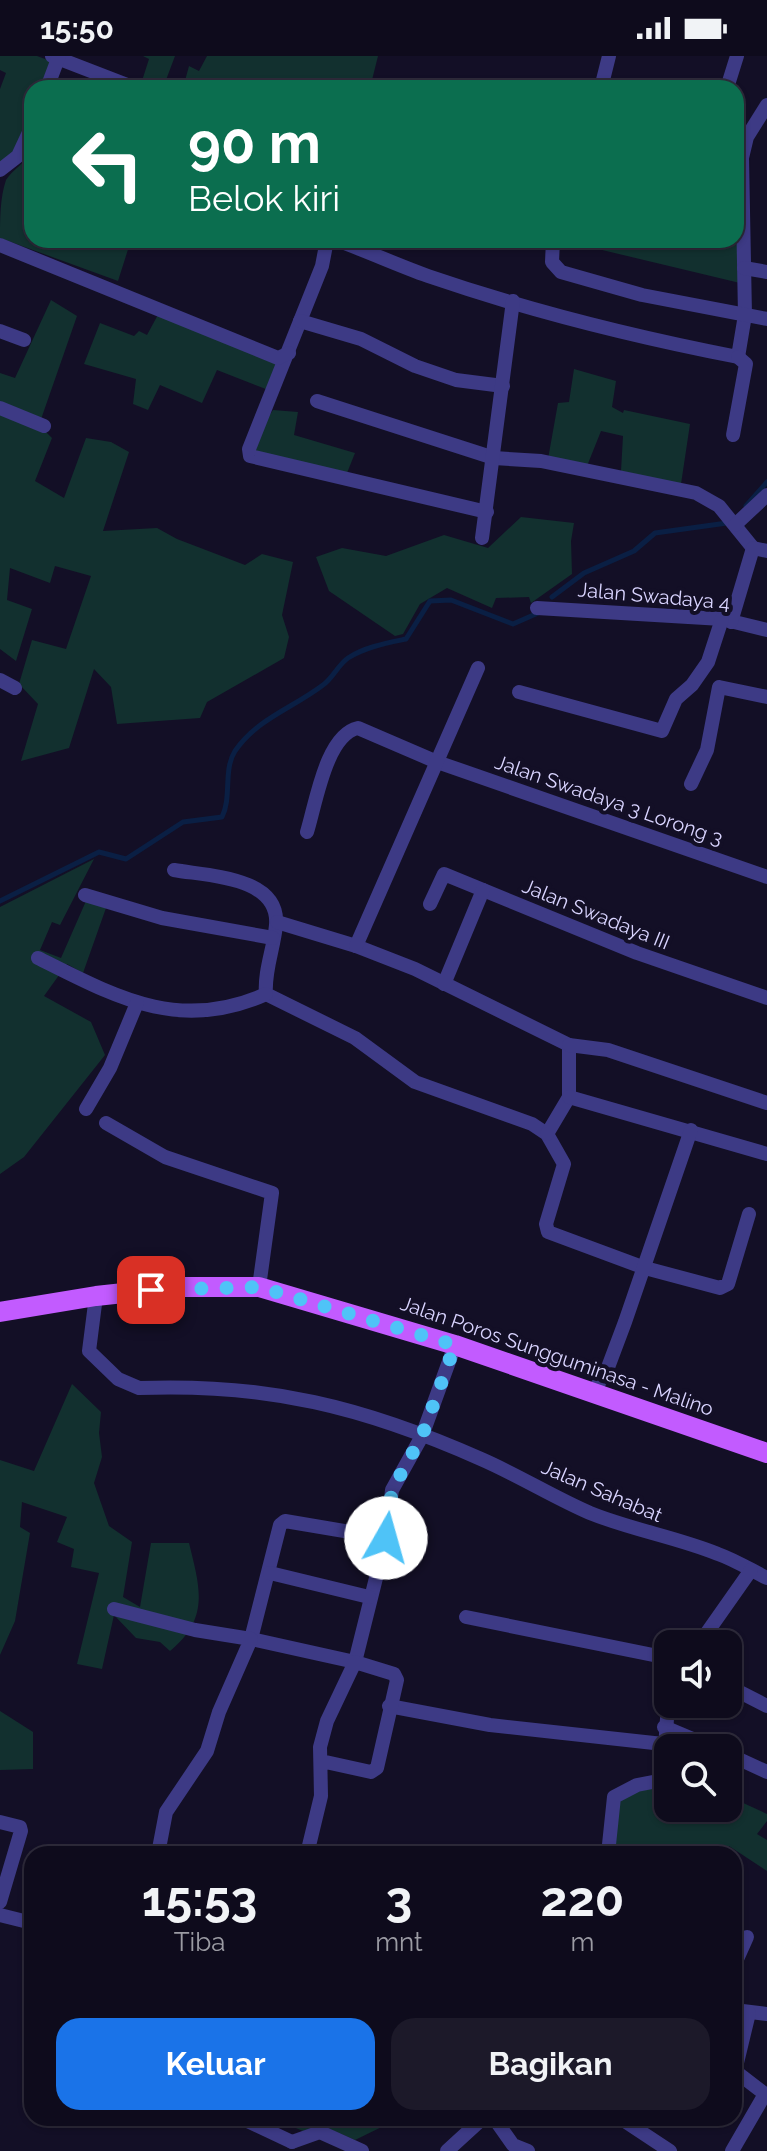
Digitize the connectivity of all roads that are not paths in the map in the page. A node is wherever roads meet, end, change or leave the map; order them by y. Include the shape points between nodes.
1 (609, 56) edge
2 (737, 56) edge
3 (56, 57) edge
4 (49, 80) edge
5 (115, 80) edge
6 (603, 80) edge
7 (730, 80) edge
8 (767, 105) edge
9 (24, 146) edge
10 (744, 150) edge
11 (0, 170) edge
12 (0, 245) edge
13 (325, 248) edge
14 (357, 248) edge
15 (553, 248) edge
16 (744, 248) edge
17 (744, 268) junction
18 (767, 272) edge
19 (513, 301) junction
20 (745, 315) junction
21 (767, 319) edge
22 (300, 321) junction
23 (0, 331) edge
24 (24, 340) dead end
25 (289, 353) junction
26 (738, 357) junction
27 (503, 386) junction
28 (317, 401) dead end
29 (0, 408) edge
30 (44, 426) dead end
31 (733, 435) dead end
32 (494, 458) junction
33 (767, 495) edge
34 (487, 512) junction
35 (735, 525) junction
36 (482, 538) dead end
37 (760, 550) edge
38 (537, 608) dead end
39 (727, 620) junction
40 (767, 630) edge
41 (478, 668) dead end
42 (0, 680) edge
43 (15, 688) dead end
44 (519, 692) dead end
45 (767, 697) edge
46 (437, 762) junction
47 (691, 784) dead end
48 (307, 832) dead end
49 (174, 870) dead end
50 (767, 877) edge
51 (483, 890) junction
52 (85, 895) dead end
53 (430, 904) dead end
54 (277, 922) junction
55 (273, 938) junction
56 (356, 946) junction
57 (38, 958) dead end
58 (444, 984) junction
59 (266, 994) junction
60 (767, 998) edge
61 (137, 1003) junction
62 (569, 1045) junction
63 (569, 1097) junction
64 (767, 1103) edge
65 (86, 1109) dead end
66 (106, 1123) dead end
67 (691, 1130) junction
68 (547, 1134) junction
69 (767, 1154) edge
70 (749, 1214) dead end
71 (645, 1268) junction
72 (259, 1287) junction
73 (96, 1296) junction
74 (0, 1312) edge
75 (455, 1345) junction
76 (592, 1394) junction
77 (422, 1436) junction
78 (767, 1453) edge
79 (386, 1538) junction
80 (751, 1570) junction
81 (270, 1573) junction
82 (767, 1578) edge
83 (369, 1597) junction
84 (114, 1609) dead end
85 (466, 1617) dead end
86 (709, 1630) edge
87 (251, 1639) junction
88 (654, 1655) edge
89 (355, 1662) junction
90 (742, 1693) edge
91 (389, 1706) junction
92 (767, 1706) edge
93 (666, 1718) edge
94 (664, 1727) junction
95 (664, 1734) edge
96 (681, 1734) edge
97 (654, 1743) edge
98 (742, 1760) edge
99 (321, 1761) junction
100 (767, 1772) edge
101 (654, 1782) edge
102 (0, 1822) edge
103 (160, 1846) edge
104 (309, 1846) edge
105 (609, 1846) edge
106 (0, 1902) edge
107 (0, 1915) edge
108 (24, 1921) edge
109 (747, 1937) dead end
110 (742, 1948) edge
111 (742, 2011) edge
112 (767, 2014) edge
113 (742, 2076) edge
114 (255, 2126) edge
115 (474, 2126) edge
116 (500, 2126) edge
117 (632, 2126) edge
118 (290, 2147) edge
119 (362, 2151) edge
120 (447, 2151) edge
121 (528, 2151) edge
122 (670, 2151) edge
123 (732, 2151) edge

1 - 6 street
2 - 7 street
3 - 4 street
3 - 5 street
8 - 10 street
9 - 11 street
12 - 25 street via 278,358
13 - 22 street
14 - 19 street
15 - 20 street via 552,262 561,272
16 - 17 street
17 - 18 street
17 - 20 street
19 - 26 street
19 - 27 street
20 - 21 street
20 - 26 street
22 - 25 street
22 - 27 street via 361,339 456,380
23 - 24 street
25 - 34 street via 250,456
26 - 31 street via 746,364 746,374
27 - 32 street
28 - 32 street
29 - 30 street
32 - 34 street
32 - 35 street via 541,461 696,493 715,502
33 - 35 street
34 - 36 street
35 - 37 street via 741,538
37 - 39 street
38 - 39 street, Jalan Swadaya 4
39 - 40 street, Jalan Swadaya 4
39 - 44 street via 708,662 676,699 663,731
41 - 46 street
42 - 43 street
45 - 47 street via 719,687 707,750
46 - 48 street, Jalan Swadaya 3 Lorong 3 via 358,728 347,730 334,746
46 - 50 street, Jalan Swadaya 3 Lorong 3
46 - 56 street
49 - 54 street via 252,886
51 - 53 street, Jalan Swadaya III via 444,874
51 - 58 street
51 - 60 street, Jalan Swadaya III via 637,953
52 - 55 street via 162,918
54 - 55 street
54 - 56 street
55 - 59 street
56 - 58 street
57 - 61 street
58 - 62 street
59 - 61 street via 215,1011
59 - 68 street via 355,1038 415,1082
61 - 65 street
62 - 63 street
62 - 64 street via 608,1050
63 - 67 street
63 - 68 street
66 - 72 street via 165,1157 272,1193
67 - 69 street
67 - 71 street
68 - 71 street via 564,1164 548,1232
70 - 71 street via 724,1287 698,1285
71 - 76 street via 607,1370
72 - 73 main road, Jalan Poros Sungguminasa - Malino via 179,1287
72 - 75 main road, Jalan Poros Sungguminasa - Malino
73 - 74 main road, Jalan Poros Sungguminasa - Malino
73 - 77 street, Jalan Sahabat via 89,1351 128,1385 230,1388 305,1399 375,1416
75 - 76 main road, Jalan Poros Sungguminasa - Malino
75 - 77 street
76 - 78 main road, Jalan Poros Sungguminasa - Malino
77 - 79 street via 392,1490
77 - 80 street, Jalan Sahabat via 480,1458 588,1512 717,1553
79 - 81 street via 285,1521
79 - 83 street
80 - 82 street, Jalan Sahabat
80 - 86 street
81 - 83 street
81 - 87 street
83 - 89 street
84 - 87 street
85 - 88 street
87 - 89 street
87 - 103 street via 207,1751 166,1812
89 - 91 street via 397,1677
89 - 99 street via 327,1721
90 - 92 street
91 - 97 street via 490,1725
91 - 99 street via 374,1771
93 - 94 street
94 - 95 street
94 - 96 street
98 - 100 street
99 - 104 street via 321,1796
101 - 105 street via 614,1797
102 - 106 street via 20,1827 21,1837
107 - 108 street
109 - 110 street
111 - 112 street
113 - 123 street via 765,2094
114 - 118 street
115 - 120 street
116 - 121 street via 513,2145
117 - 122 street
118 - 119 street via 305,2135 320,2132

